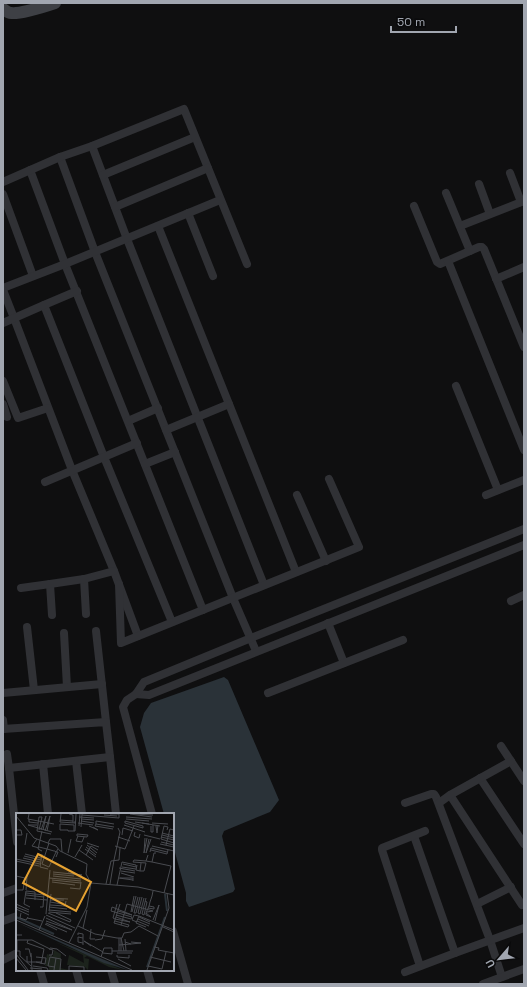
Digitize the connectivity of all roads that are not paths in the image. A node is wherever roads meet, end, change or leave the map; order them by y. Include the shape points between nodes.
1 (55, 3) edge
2 (3, 9) edge
3 (195, 137) junction
4 (92, 146) junction
5 (60, 157) junction
6 (208, 168) junction
7 (30, 170) junction
8 (510, 173) dead end
9 (103, 175) junction
10 (3, 182) edge
11 (479, 184) dead end
12 (446, 193) dead end
13 (3, 194) edge
14 (220, 200) junction
15 (522, 201) edge
16 (414, 206) dead end
17 (115, 207) junction
18 (188, 213) junction
19 (490, 214) junction
20 (158, 226) junction
21 (460, 226) junction
22 (127, 239) junction
23 (95, 252) junction
24 (470, 252) junction
25 (448, 260) junction
26 (65, 264) junction
27 (246, 264) dead end
28 (524, 267) edge
29 (33, 276) junction
30 (213, 276) dead end
31 (496, 279) junction
32 (3, 289) edge
33 (77, 291) junction
34 (44, 305) junction
35 (14, 318) junction
36 (3, 323) edge
37 (524, 347) edge
38 (3, 381) edge
39 (456, 386) dead end
40 (3, 404) edge
41 (229, 404) junction
42 (48, 408) junction
43 (158, 408) junction
44 (7, 417) dead end
45 (198, 417) junction
46 (128, 421) junction
47 (166, 430) junction
48 (137, 443) junction
49 (524, 450) edge
50 (175, 452) junction
51 (104, 456) junction
52 (145, 464) junction
53 (72, 470) junction
54 (329, 480) dead end
55 (524, 480) edge
56 (45, 482) dead end
57 (498, 490) junction
58 (298, 495) dead end
59 (486, 495) dead end
60 (524, 529) edge
61 (524, 545) edge
62 (326, 561) junction
63 (114, 571) junction
64 (296, 572) junction
65 (84, 579) junction
66 (50, 584) junction
67 (119, 584) junction
68 (264, 585) junction
69 (21, 588) dead end
70 (524, 595) edge
71 (233, 598) junction
72 (511, 600) dead end
73 (203, 610) junction
74 (86, 614) dead end
75 (52, 615) dead end
76 (172, 622) junction
77 (328, 623) junction
78 (27, 627) dead end
79 (96, 631) dead end
80 (64, 633) dead end
81 (138, 636) junction
82 (251, 638) junction
83 (402, 640) dead end
84 (256, 651) junction
85 (344, 663) junction
86 (102, 684) junction
87 (68, 687) junction
88 (34, 690) junction
89 (3, 693) edge
90 (268, 693) dead end
91 (136, 694) junction
92 (3, 720) edge
93 (106, 722) junction
94 (3, 729) edge
95 (501, 746) dead end
96 (7, 754) dead end
97 (110, 757) junction
98 (511, 760) junction
99 (76, 761) junction
100 (42, 764) junction
101 (9, 768) junction
102 (480, 778) junction
103 (524, 781) edge
104 (450, 795) junction
105 (405, 803) dead end
106 (439, 803) junction
107 (48, 813) edge
108 (82, 813) edge
109 (116, 813) edge
110 (152, 813) edge
111 (425, 831) dead end
112 (16, 833) edge
113 (414, 836) junction
114 (524, 844) edge
115 (511, 887) junction
116 (16, 888) edge
117 (3, 893) edge
118 (477, 904) junction
119 (522, 905) dead end
120 (16, 916) edge
121 (3, 921) edge
122 (524, 928) edge
123 (174, 935) edge
124 (490, 940) junction
125 (455, 953) junction
126 (16, 954) edge
127 (3, 960) edge
128 (420, 966) junction
129 (524, 969) edge
130 (40, 971) edge
131 (76, 971) edge
132 (111, 971) edge
133 (147, 971) edge
134 (405, 972) dead end
135 (502, 977) junction
136 (44, 984) edge
137 (80, 984) edge
138 (115, 984) edge
139 (151, 984) edge
140 (188, 984) edge
141 (483, 984) edge

1 - 2 main road via 18,13
3 - 4 street via 184,109
3 - 6 street
3 - 9 street
4 - 5 street
4 - 9 street
5 - 7 street
5 - 23 street
6 - 14 street
6 - 17 street
7 - 10 street
7 - 26 street
8 - 15 street
9 - 17 street
11 - 19 street
12 - 21 street
13 - 29 street
14 - 18 street
14 - 27 street
15 - 19 street
16 - 25 street via 437,262 440,264
17 - 22 street
18 - 20 street
18 - 30 street
19 - 21 street
20 - 22 street
20 - 41 street
21 - 24 street
22 - 23 street
22 - 45 street
23 - 26 street
23 - 43 street
24 - 25 street
24 - 31 street via 479,247 484,249
25 - 49 street
26 - 29 street
26 - 33 street
28 - 31 street
29 - 32 street
31 - 37 street
32 - 35 street
33 - 34 street
33 - 46 street
34 - 35 street
34 - 51 street
35 - 36 street
35 - 42 street
38 - 42 street via 18,418
39 - 57 street
40 - 44 street
41 - 45 street
41 - 64 street
42 - 53 street
43 - 46 street
43 - 47 street
45 - 47 street
45 - 68 street
46 - 48 street
47 - 50 street
48 - 51 street
48 - 52 street
50 - 52 street
50 - 71 street
51 - 53 street
51 - 76 street
52 - 73 street
53 - 56 street
53 - 63 street
54 - 62 street via 359,547
55 - 57 street
57 - 59 street
58 - 62 street
60 - 82 street
61 - 77 street
62 - 64 street
63 - 65 street
63 - 67 street
64 - 68 street
65 - 66 street
65 - 74 street
66 - 69 street
66 - 75 street
67 - 81 street
67 - 81 street via 121,643
68 - 71 street
70 - 72 street
71 - 73 street
71 - 82 street
73 - 76 street
76 - 81 street
77 - 84 street
77 - 85 street
78 - 88 street
79 - 86 street
80 - 87 street
82 - 84 street
82 - 91 street via 144,682
83 - 85 street
84 - 91 street via 149,694
85 - 90 street
86 - 87 street
86 - 93 street
87 - 88 street
88 - 89 street
91 - 110 street via 127,700 123,707
92 - 94 street
93 - 94 street
93 - 97 street
95 - 98 street
96 - 101 street
97 - 99 street
97 - 109 street
98 - 102 street
98 - 103 street
99 - 100 street
99 - 108 street
100 - 101 street
100 - 107 street
101 - 112 street
102 - 104 street
102 - 114 street
104 - 106 street
104 - 115 street
105 - 106 street via 434,794
106 - 118 street
111 - 113 street
113 - 125 street
113 - 128 street via 382,850
115 - 118 street
115 - 119 street
116 - 117 street
118 - 124 street
120 - 121 street
122 - 124 street
123 - 140 street
124 - 125 street
124 - 135 street
125 - 128 street
126 - 127 street
128 - 134 street
129 - 135 street
130 - 136 street
131 - 137 street
132 - 138 street
133 - 139 street
135 - 141 street

